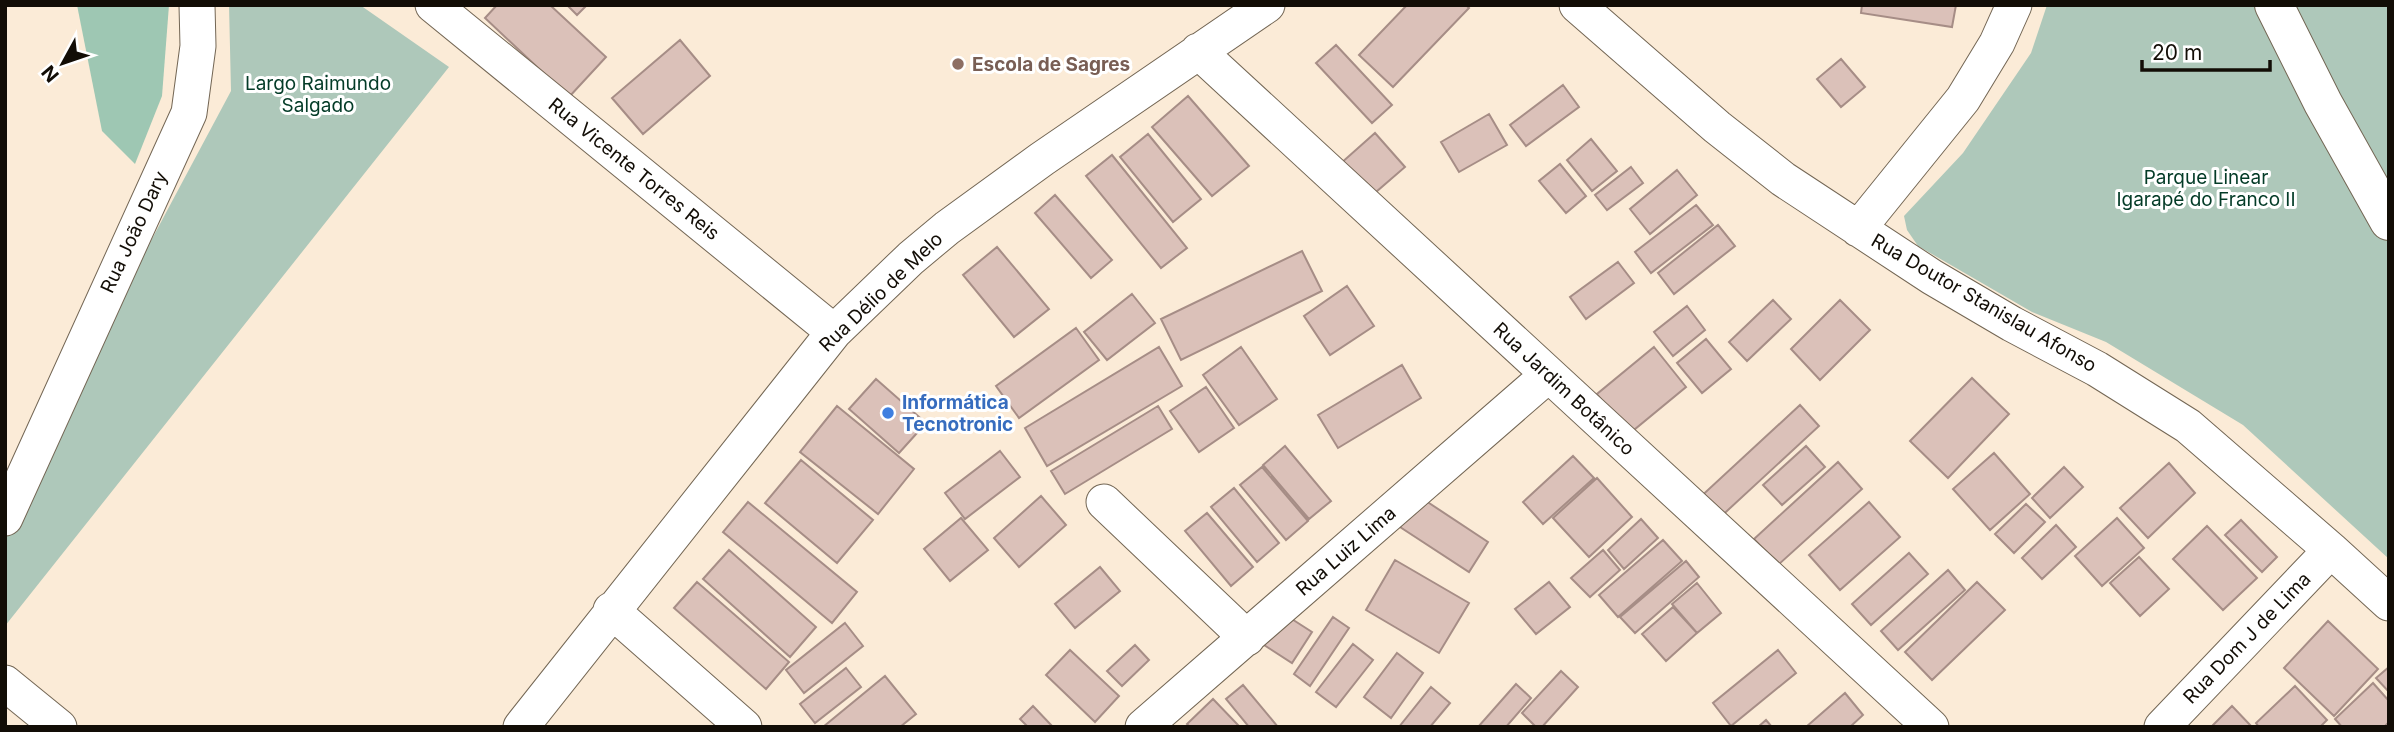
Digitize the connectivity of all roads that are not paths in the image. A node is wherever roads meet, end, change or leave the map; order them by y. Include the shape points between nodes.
1 (197, 5) edge
2 (1266, 5) edge
3 (1577, 5) edge
4 (2014, 5) edge
5 (2274, 5) edge
6 (443, 8) edge
7 (1198, 51) junction
8 (2389, 221) edge
9 (1858, 229) junction
10 (834, 332) junction
11 (1548, 375) junction
12 (1104, 502) dead end
13 (5, 518) edge
14 (2331, 550) junction
15 (2389, 603) edge
16 (611, 610) junction
17 (1247, 638) junction
18 (5, 683) edge
19 (59, 727) edge
20 (521, 727) edge
21 (744, 727) edge
22 (1143, 727) edge
23 (1931, 727) edge
24 (2162, 727) edge

1 - 13 street, Rua João Dary via 198,46 189,113
2 - 7 street, Rua Délio de Melo
3 - 9 street, Rua Doutor Stanislau Afonso via 1717,127
4 - 9 street via 1963,99
5 - 8 highway
6 - 10 street, Rua Vicente Torres Reis
7 - 10 street, Rua Délio de Melo via 947,228
7 - 11 street, Rua Jardim Botânico
9 - 14 street, Rua Doutor Stanislau Afonso via 2188,425
10 - 16 street, Rua Délio de Melo
11 - 17 street, Rua Luiz Lima
11 - 23 street, Rua Jardim Botânico
12 - 17 street
14 - 15 street, Rua Doutor Stanislau Afonso
14 - 24 street, Rua Dom J de Lima
16 - 20 street, Rua Délio de Melo
16 - 21 street
17 - 22 street, Rua Luiz Lima
18 - 19 street

